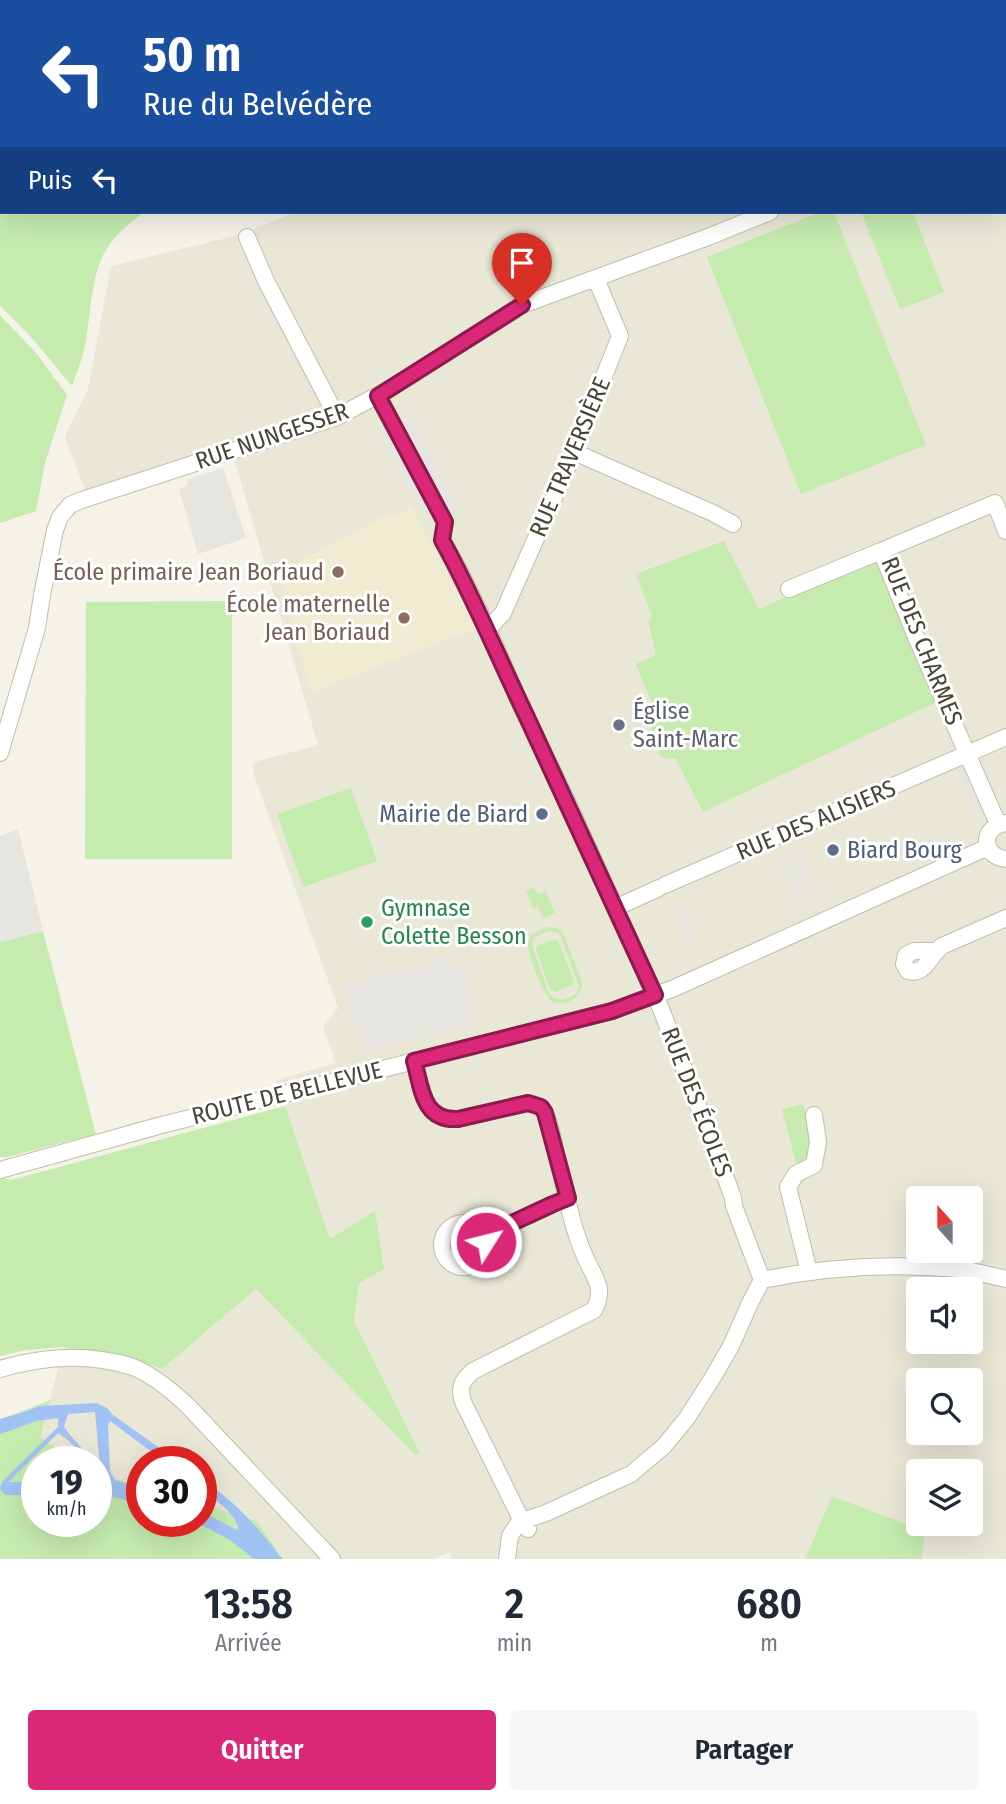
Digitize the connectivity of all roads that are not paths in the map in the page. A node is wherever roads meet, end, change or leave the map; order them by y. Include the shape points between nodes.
1 (765, 214) edge
2 (247, 237) dead end
3 (596, 279) junction
4 (378, 396) junction
5 (337, 417) junction
6 (574, 452) junction
7 (733, 524) dead end
8 (1006, 531) edge
9 (881, 551) junction
10 (789, 589) dead end
11 (488, 629) junction
12 (1006, 737) edge
13 (0, 753) edge
14 (967, 754) junction
15 (1002, 823) edge
16 (988, 847) junction
17 (1006, 859) edge
18 (615, 908) junction
19 (1006, 918) edge
20 (935, 951) dead end
21 (655, 995) junction
22 (414, 1061) junction
23 (814, 1115) dead end
24 (0, 1170) edge
25 (568, 1198) junction
26 (484, 1236) dead end
27 (809, 1272) junction
28 (1006, 1279) edge
29 (762, 1280) junction
30 (0, 1369) edge
31 (526, 1525) junction
32 (332, 1559) edge
33 (507, 1559) edge
34 (515, 1559) edge

1 - 3 street, RUE NUNGESSER
2 - 5 street
3 - 4 street, RUE NUNGESSER via 522,305
3 - 6 street, RUE TRAVERSIÈRE via 620,337
4 - 5 street, RUE NUNGESSER
4 - 11 street, RUE DES ÉCOLES via 445,522 442,540
5 - 13 street, RUE NUNGESSER via 70,505 55,530 37,628
6 - 7 street
6 - 11 street, RUE TRAVERSIÈRE via 503,612
8 - 9 street, RUE DES CHARMES via 995,503
9 - 10 street
9 - 14 street, RUE DES CHARMES
11 - 18 street, RUE DES ÉCOLES
12 - 14 street, RUE DES CHARMES
14 - 15 street, RUE DES CHARMES
14 - 18 street, RUE DES ALISIERS
15 - 16 street via 993,827
16 - 17 street
16 - 21 street, ROUTE DE BELLEVUE
18 - 21 street, RUE DES ÉCOLES
19 - 20 street
21 - 22 street, ROUTE DE BELLEVUE via 612,1011
21 - 29 street, RUE DES ÉCOLES
22 - 24 street, ROUTE DE BELLEVUE
22 - 25 street via 426,1102 439,1117 458,1119 528,1103 541,1107
23 - 27 street via 818,1142 814,1165 796,1174 788,1187
25 - 26 street
25 - 31 street via 573,1228 599,1284 600,1300 594,1310 473,1371 461,1385 460,1395
27 - 28 street via 914,1267 960,1269
27 - 29 street
29 - 31 street via 713,1377 664,1447 631,1474
30 - 32 street via 68,1356 132,1367 188,1406
31 - 33 street via 517,1525 510,1536
31 - 34 street

